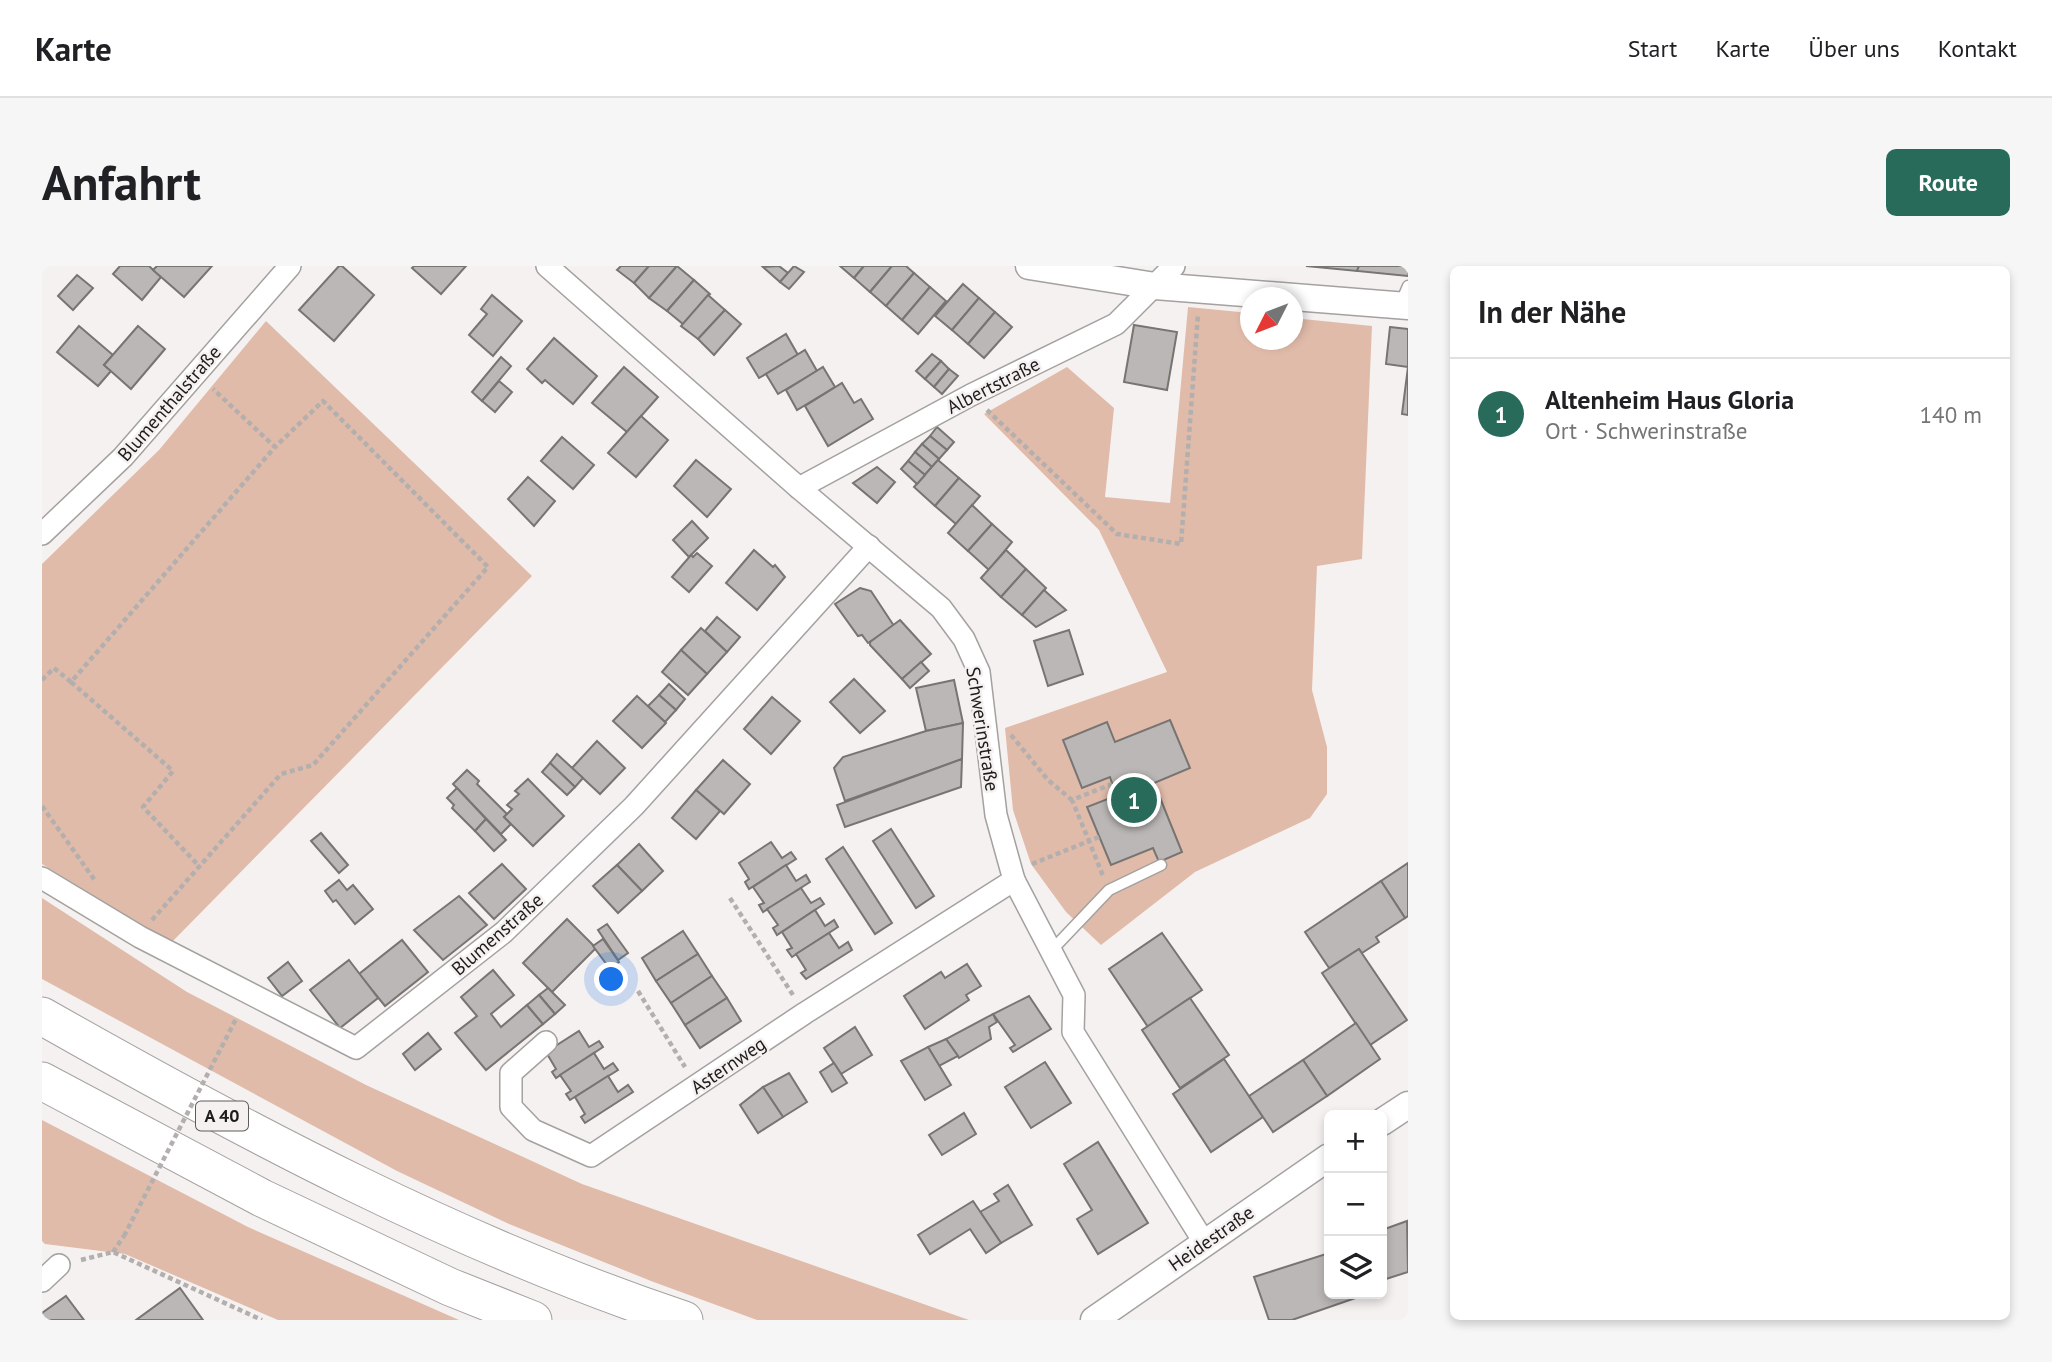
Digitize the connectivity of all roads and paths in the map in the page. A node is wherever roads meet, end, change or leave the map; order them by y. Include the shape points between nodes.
1 (290, 266) edge
2 (547, 266) edge
3 (1029, 266) edge
4 (1174, 266) edge
5 (1155, 286) junction
6 (1200, 288) junction
7 (1405, 299) edge
8 (195, 373) junction
9 (971, 396) junction
10 (275, 447) junction
11 (799, 488) junction
12 (42, 534) edge
13 (869, 546) junction
14 (42, 680) edge
15 (71, 682) junction
16 (983, 708) junction
17 (1112, 784) dead end
18 (1072, 800) junction
19 (42, 806) edge
20 (1099, 837) dead end
21 (1089, 841) junction
22 (1161, 865) dead end
23 (199, 866) junction
24 (1013, 876) junction
25 (42, 878) edge
26 (104, 890) dead end
27 (1109, 890) junction
28 (730, 898) dead end
29 (140, 937) junction
30 (1051, 951) junction
31 (638, 990) dead end
32 (805, 1013) junction
33 (42, 1016) edge
34 (236, 1019) dead end
35 (545, 1042) dead end
36 (42, 1081) edge
37 (696, 1085) junction
38 (1408, 1105) edge
39 (1387, 1119) edge
40 (1324, 1160) edge
41 (1204, 1242) junction
42 (113, 1252) junction
43 (60, 1265) joint
44 (42, 1281) edge
45 (262, 1320) edge
46 (533, 1320) edge
47 (684, 1320) edge
48 (1094, 1320) edge

1 - 8 street, Blumenthalstraße
2 - 11 street, Schwerinstraße
3 - 5 street
4 - 5 street, Albertstraße
5 - 6 street
5 - 9 street, Albertstraße via 1116,324
6 - 7 street
6 - 9 path via 1181,544 1117,534
8 - 10 path
8 - 12 street, Blumenthalstraße via 123,457
9 - 11 street, Albertstraße
10 - 15 path
10 - 23 path via 323,401 488,567 313,765 281,774
11 - 13 street, Schwerinstraße
13 - 16 street, Schwerinstraße via 941,608 964,639 979,672
13 - 29 street, Blumenstraße via 634,806 504,932 356,1048
14 - 15 path via 54,668
15 - 23 path via 173,771 143,807
16 - 18 path
16 - 24 street, Schwerinstraße via 996,815
17 - 18 path
18 - 21 path
19 - 26 path
20 - 21 path
21 - 24 path
21 - 27 path
22 - 27 lane
23 - 29 path
24 - 30 street, Schwerinstraße
24 - 32 street, Asternweg
25 - 29 street, Blumenstraße
27 - 30 lane
28 - 32 path
30 - 41 street, Schwerinstraße via 1074,995 1073,1032
31 - 37 path
32 - 37 street, Asternweg
33 - 47 highway, A 40 via 188,1099 405,1208 622,1299
34 - 42 path, bridge
35 - 37 street, Asternweg via 510,1073 511,1107 533,1130 591,1156
36 - 46 highway, A 40 via 262,1198 450,1287
38 - 39 street
40 - 41 street, Heidestraße
41 - 48 street, Heidestraße
42 - 43 path
42 - 45 path
43 - 44 street

